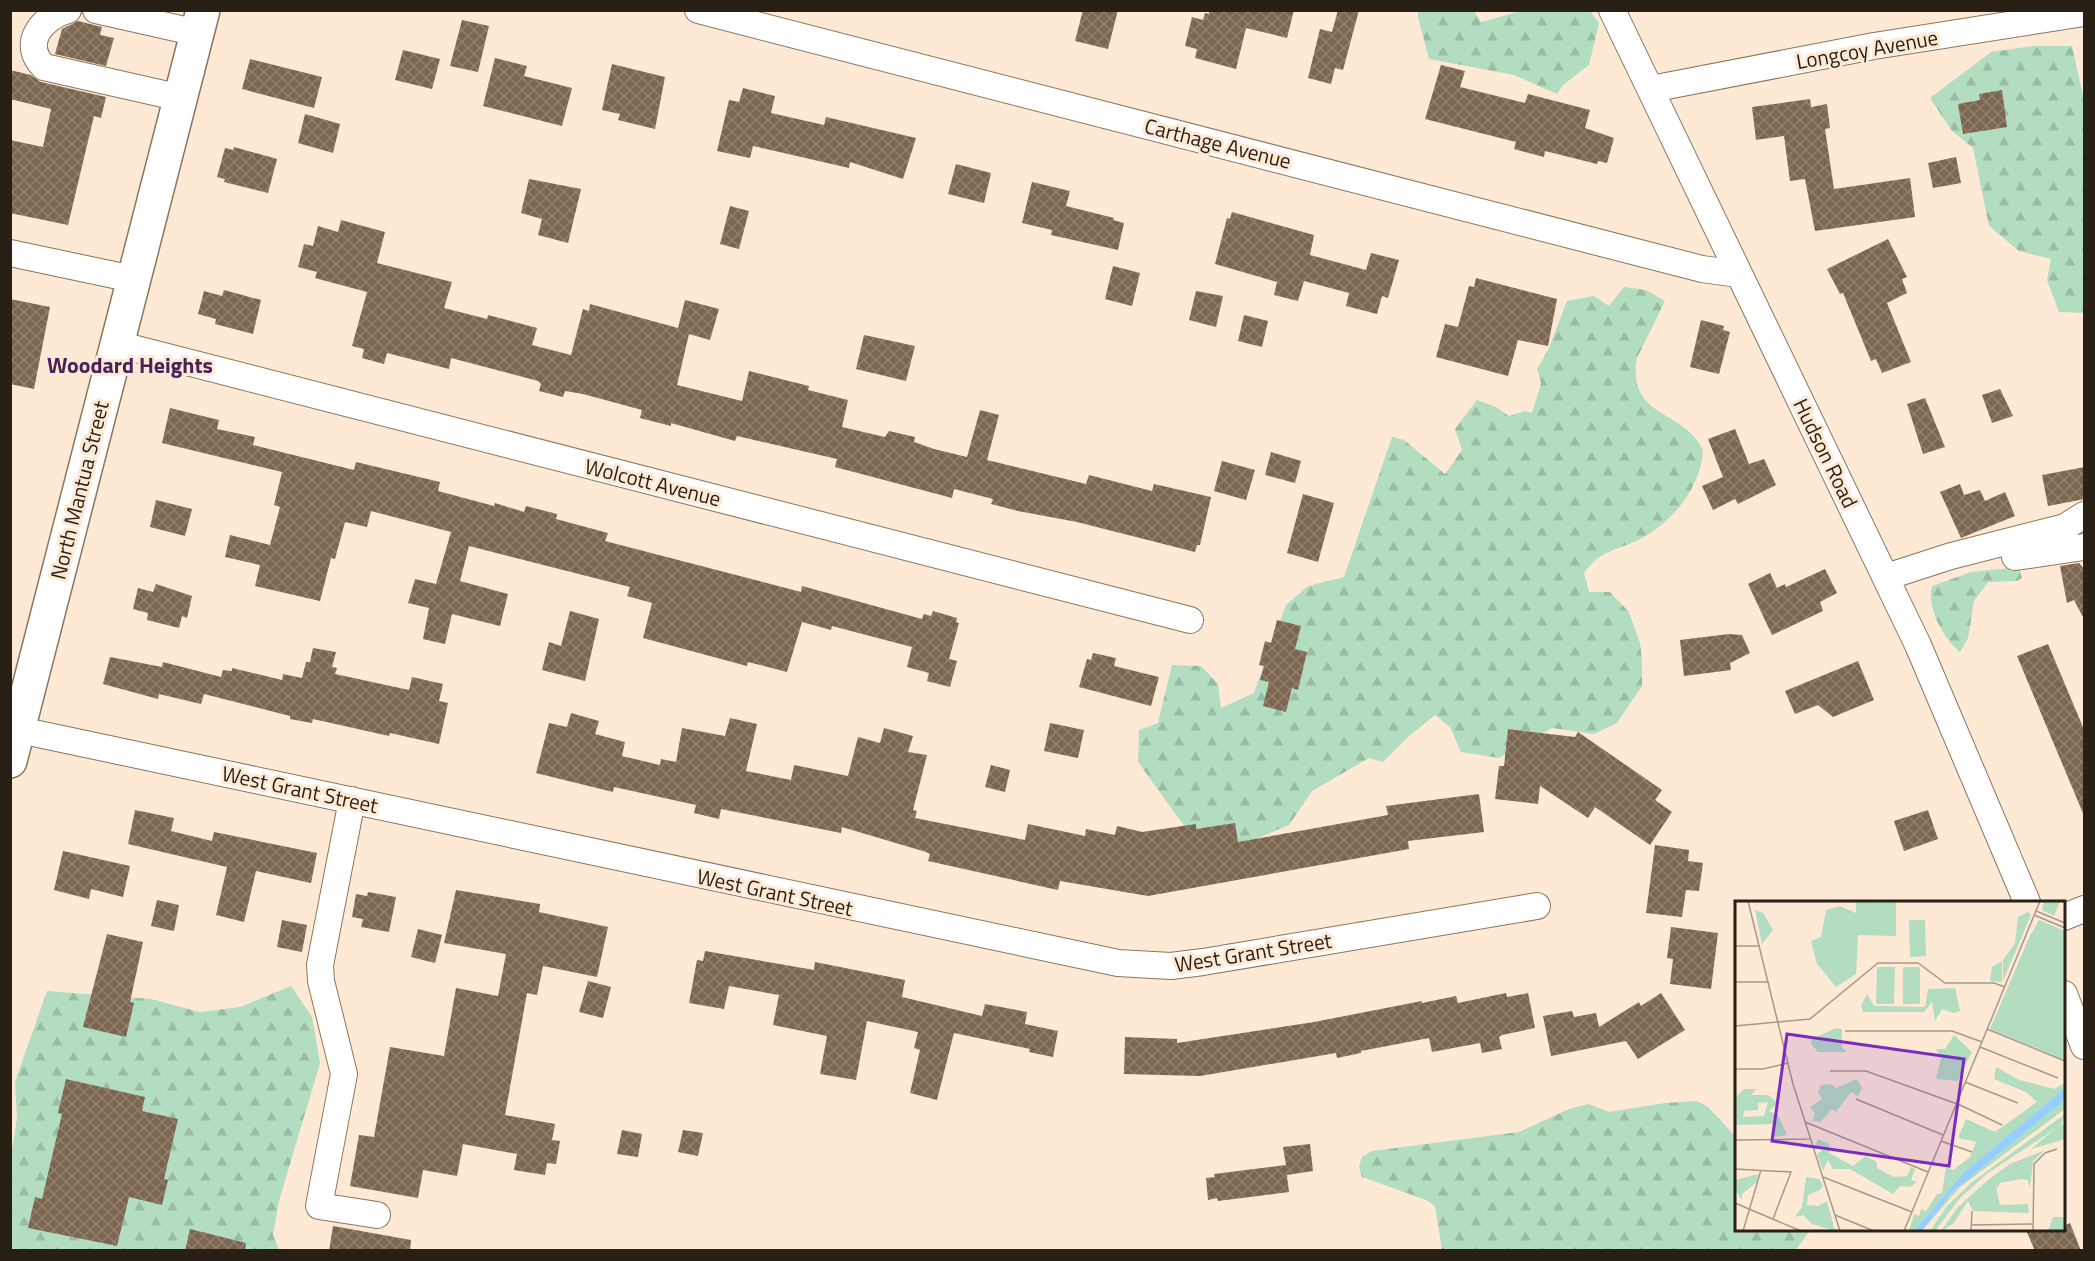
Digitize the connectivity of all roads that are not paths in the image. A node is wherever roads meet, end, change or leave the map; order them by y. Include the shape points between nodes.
1 (68, 10) edge
2 (96, 10) edge
3 (698, 10) edge
4 (1612, 10) edge
5 (2085, 13) edge
6 (200, 22) edge
7 (1651, 88) junction
8 (181, 98) junction
9 (10, 253) edge
10 (1738, 274) junction
11 (133, 279) junction
12 (117, 344) junction
13 (2084, 515) edge
14 (2085, 547) edge
15 (1943, 558) junction
16 (1886, 578) junction
17 (1190, 620) dead end
18 (14, 729) edge
19 (10, 761) edge
20 (352, 800) junction
21 (2026, 901) edge
22 (1537, 906) dead end
23 (2085, 909) edge
24 (2065, 917) edge
25 (2065, 996) edge
26 (2085, 1046) edge
27 (377, 1215) dead end

1 - 8 street via 45,20 38,30 34,47 37,60 44,67
2 - 6 street
3 - 10 street, Carthage Avenue via 1702,269
4 - 7 street, Hudson Road
5 - 7 street, Longcoy Avenue via 1874,46
6 - 8 main road, North Mantua Street
7 - 10 street, Hudson Road
8 - 11 main road, North Mantua Street
9 - 11 street
10 - 16 street, Hudson Road
11 - 12 main road, North Mantua Street
12 - 17 street, Wolcott Avenue
12 - 18 main road, North Mantua Street
13 - 15 street via 2065,527
14 - 15 street via 1968,565 1951,564
15 - 16 street
16 - 21 street, Hudson Road via 1943,701
18 - 19 main road, North Mantua Street
18 - 20 street, West Grant Street
20 - 22 street, West Grant Street via 1145,966 1203,962
20 - 27 street via 320,965 344,1074 319,1206
23 - 24 street
25 - 26 street

